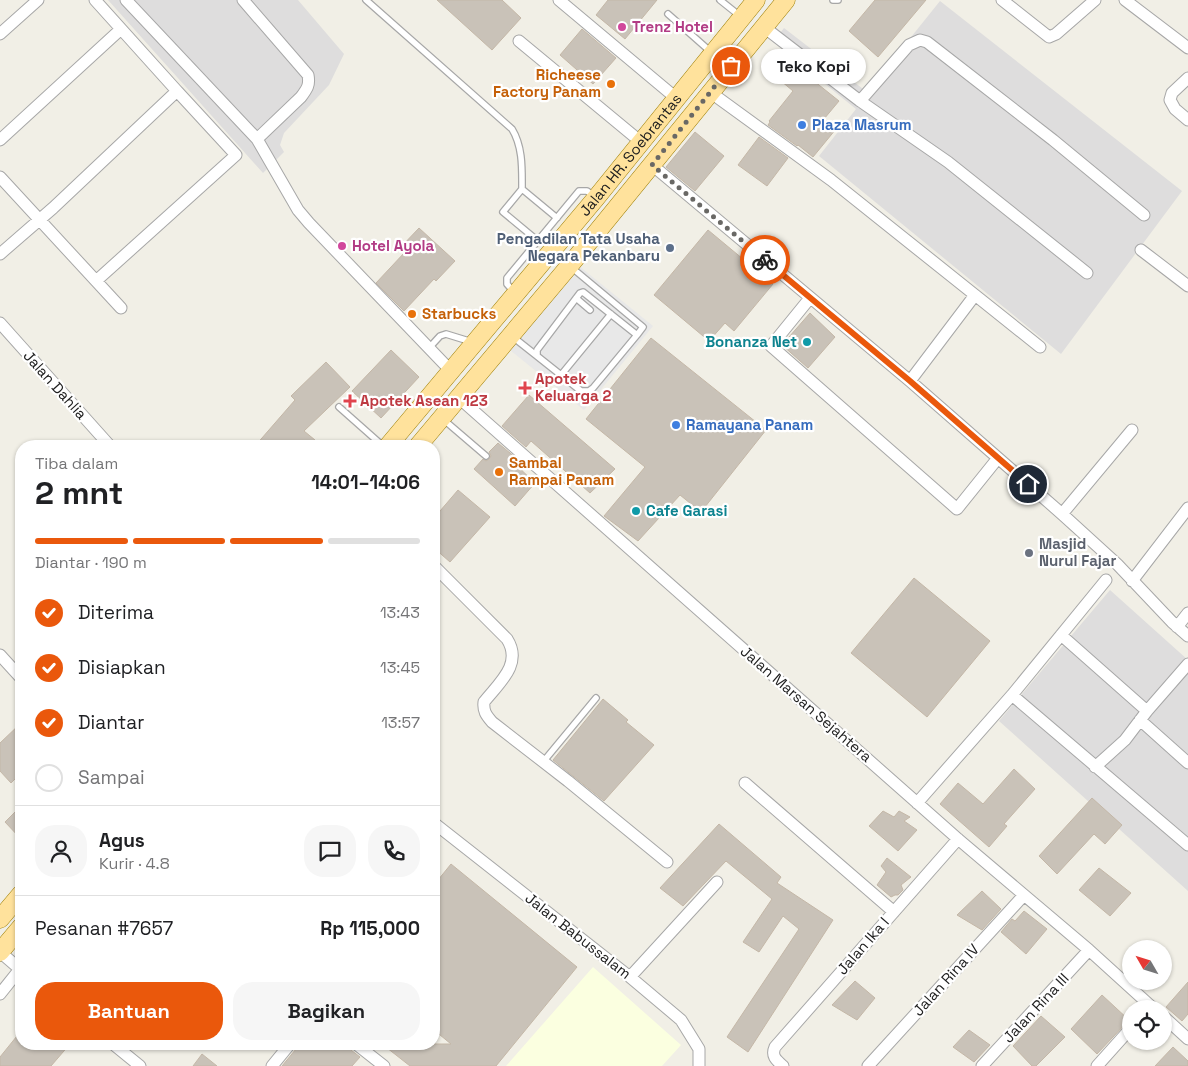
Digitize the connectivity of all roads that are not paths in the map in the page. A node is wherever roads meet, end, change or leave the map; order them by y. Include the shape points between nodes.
1 (38, 0) edge
2 (95, 0) edge
3 (126, 0) edge
4 (243, 0) edge
5 (366, 0) edge
6 (559, 0) edge
7 (720, 0) edge
8 (756, 0) edge
9 (786, 0) edge
10 (833, 0) edge
11 (838, 0) edge
12 (1002, 0) edge
13 (1095, 0) edge
14 (1125, 0) edge
15 (668, 14) dead end
16 (742, 18) junction
17 (764, 27) junction
18 (121, 30) junction
19 (0, 34) edge
20 (520, 41) dead end
21 (1188, 48) edge
22 (713, 53) junction
23 (1188, 78) edge
24 (177, 91) junction
25 (710, 92) junction
26 (676, 98) junction
27 (860, 101) junction
28 (1188, 120) edge
29 (256, 139) junction
30 (0, 140) edge
31 (642, 142) junction
32 (652, 165) junction
33 (0, 177) edge
34 (522, 189) junction
35 (596, 198) junction
36 (1144, 215) dead end
37 (557, 218) junction
38 (39, 220) junction
39 (538, 241) junction
40 (1141, 250) dead end
41 (0, 254) edge
42 (570, 266) junction
43 (1088, 273) dead end
44 (96, 281) junction
45 (1188, 286) edge
46 (516, 293) junction
47 (975, 295) junction
48 (576, 298) junction
49 (810, 298) junction
50 (121, 308) dead end
51 (590, 310) dead end
52 (611, 314) junction
53 (0, 323) edge
54 (637, 335) junction
55 (511, 336) junction
56 (474, 343) junction
57 (1040, 347) dead end
58 (429, 348) junction
59 (537, 356) junction
60 (451, 371) junction
61 (561, 375) junction
62 (910, 381) junction
63 (459, 398) junction
64 (339, 407) dead end
65 (442, 418) junction
66 (1132, 430) dead end
67 (105, 440) edge
68 (376, 440) edge
69 (393, 440) edge
70 (423, 440) edge
71 (486, 456) dead end
72 (998, 458) junction
73 (1188, 508) edge
74 (1062, 514) junction
75 (440, 572) edge
76 (1106, 580) dead end
77 (1132, 581) junction
78 (1188, 614) edge
79 (1177, 626) junction
80 (1060, 635) junction
81 (1188, 636) edge
82 (0, 655) edge
83 (1188, 664) edge
84 (15, 671) edge
85 (1012, 695) junction
86 (596, 698) dead end
87 (1144, 715) junction
88 (543, 762) junction
89 (1188, 764) edge
90 (1095, 767) junction
91 (745, 783) dead end
92 (917, 803) junction
93 (440, 828) edge
94 (958, 840) junction
95 (1188, 845) edge
96 (667, 862) dead end
97 (717, 882) dead end
98 (1024, 894) junction
99 (15, 901) edge
100 (894, 912) junction
101 (0, 919) edge
102 (15, 934) edge
103 (1089, 950) junction
104 (0, 952) edge
105 (15, 964) edge
106 (15, 976) edge
107 (630, 977) junction
108 (0, 994) edge
109 (1142, 1000) edge
110 (1172, 1024) edge
111 (1122, 1038) edge
112 (1188, 1039) edge
113 (120, 1050) edge
114 (285, 1050) edge
115 (362, 1050) edge
116 (377, 1064) edge
117 (140, 1066) edge
118 (272, 1066) edge
119 (699, 1066) edge
120 (783, 1066) edge
121 (868, 1066) edge
122 (982, 1066) edge
123 (1097, 1066) edge

1 - 19 street
2 - 18 street
3 - 29 street
4 - 29 street via 308,75 309,83 301,97
5 - 34 lane via 512,129 519,142
6 - 26 street
7 - 16 lane
8 - 16 main road, Jalan HR. Soebrantas
9 - 17 main road, Jalan HR. Soebrantas
10 - 11 lane
12 - 13 street via 1052,37
14 - 21 street
15 - 22 lane
16 - 22 main road, Jalan HR. Soebrantas
17 - 25 main road, Jalan HR. Soebrantas
17 - 27 street
18 - 24 street
18 - 30 street
20 - 31 street
22 - 26 main road, Jalan HR. Soebrantas
23 - 28 street via 1172,93 1170,100
24 - 38 street
24 - 44 street via 236,155
25 - 32 main road, Jalan HR. Soebrantas
25 - 47 street via 831,180
26 - 31 main road, Jalan HR. Soebrantas
27 - 36 street via 909,45 920,40 927,42
27 - 43 street via 948,162
29 - 58 street via 298,210
31 - 35 main road, Jalan HR. Soebrantas
32 - 42 main road, Jalan HR. Soebrantas
32 - 49 street
33 - 38 street
34 - 37 lane
34 - 39 lane via 503,212
35 - 37 lane via 586,191 579,191
35 - 46 main road, Jalan HR. Soebrantas
37 - 39 lane
38 - 41 street
38 - 44 street
39 - 46 lane via 507,278 507,284
40 - 45 street
42 - 54 lane via 643,327
42 - 55 main road, Jalan HR. Soebrantas
44 - 50 street
46 - 56 main road, Jalan HR. Soebrantas
47 - 57 street
47 - 62 street
48 - 51 lane
48 - 52 lane via 583,292
48 - 59 lane via 537,350
49 - 62 street
49 - 72 street via 771,346 957,509
52 - 54 lane
52 - 61 lane
53 - 67 street, Jalan Dahlia
54 - 61 lane via 590,391 581,391
55 - 59 lane
55 - 63 main road, Jalan HR. Soebrantas
56 - 58 lane via 446,334
56 - 60 main road, Jalan HR. Soebrantas
58 - 60 street
59 - 61 lane
60 - 69 main road, Jalan HR. Soebrantas
62 - 72 street
63 - 65 main road, Jalan HR. Soebrantas
63 - 92 street, Jalan Marsan Sejahtera
64 - 68 lane
65 - 70 main road, Jalan HR. Soebrantas
65 - 71 lane
66 - 74 street
72 - 74 street
73 - 77 street
74 - 77 street
75 - 88 street via 512,647 511,667 484,702 483,709 492,722
76 - 80 street
77 - 79 street
78 - 79 street
79 - 81 street
80 - 85 street
80 - 87 street
82 - 84 street
83 - 87 street
85 - 90 street
85 - 92 street
86 - 88 lane
87 - 89 street
87 - 90 street via 1125,740
88 - 96 street
90 - 95 street
91 - 100 street
92 - 94 street, Jalan Marsan Sejahtera
93 - 107 street, Jalan Babussalam
94 - 98 street, Jalan Marsan Sejahtera
94 - 100 street, Jalan Ika I
97 - 107 street
98 - 103 street, Jalan Marsan Sejahtera
98 - 121 street, Jalan Rina IV
99 - 101 main road
100 - 120 street, Jalan Ika I via 776,1047 774,1056
102 - 104 main road
103 - 109 street, Jalan Marsan Sejahtera
103 - 122 street, Jalan Rina III
104 - 105 street
106 - 108 street
107 - 119 street, Jalan Babussalam via 680,1020 699,1049
110 - 112 street
111 - 123 street
113 - 117 street
114 - 118 street
115 - 116 street

